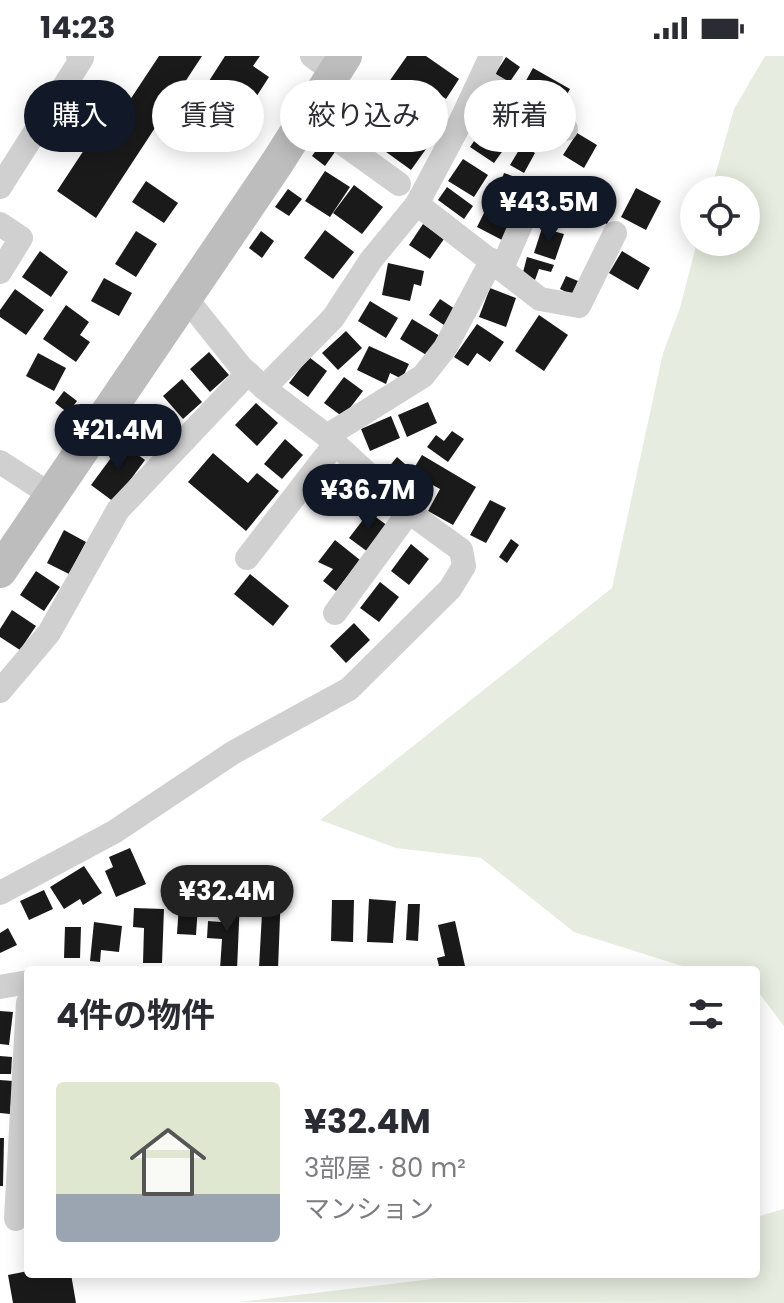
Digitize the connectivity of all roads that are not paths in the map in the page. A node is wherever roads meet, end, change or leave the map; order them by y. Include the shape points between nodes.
1 (491, 56) edge
2 (81, 57) edge
3 (330, 61) edge
4 (481, 79) joint
5 (322, 80) edge
6 (282, 152) edge
7 (355, 152) edge
8 (399, 184) dead end
9 (0, 187) edge
10 (535, 192) dead end
11 (417, 204) junction
12 (0, 224) edge
13 (615, 233) dead end
14 (497, 264) junction
15 (0, 272) edge
16 (185, 297) junction
17 (256, 380) junction
18 (331, 440) junction
19 (0, 462) edge
20 (51, 495) junction
21 (409, 512) junction
22 (247, 558) dead end
23 (0, 571) edge
24 (335, 613) dead end
25 (0, 691) edge
26 (0, 893) edge
27 (24, 983) edge
28 (0, 987) edge
29 (24, 1069) edge
30 (15, 1219) edge

1 - 4 street
2 - 9 street
3 - 5 street
4 - 11 street
6 - 16 street
7 - 8 street
10 - 14 street
11 - 14 street
11 - 17 street via 333,318
12 - 15 street via 21,238
13 - 14 street via 579,306 540,299
14 - 18 street via 423,376
16 - 17 street
16 - 20 street
17 - 18 street
17 - 25 street via 118,510 49,633
18 - 21 street
18 - 22 street
19 - 20 street
20 - 23 street
21 - 24 street
21 - 26 street via 461,550 464,566 450,589 349,689 234,752 114,832
27 - 28 street
29 - 30 street

